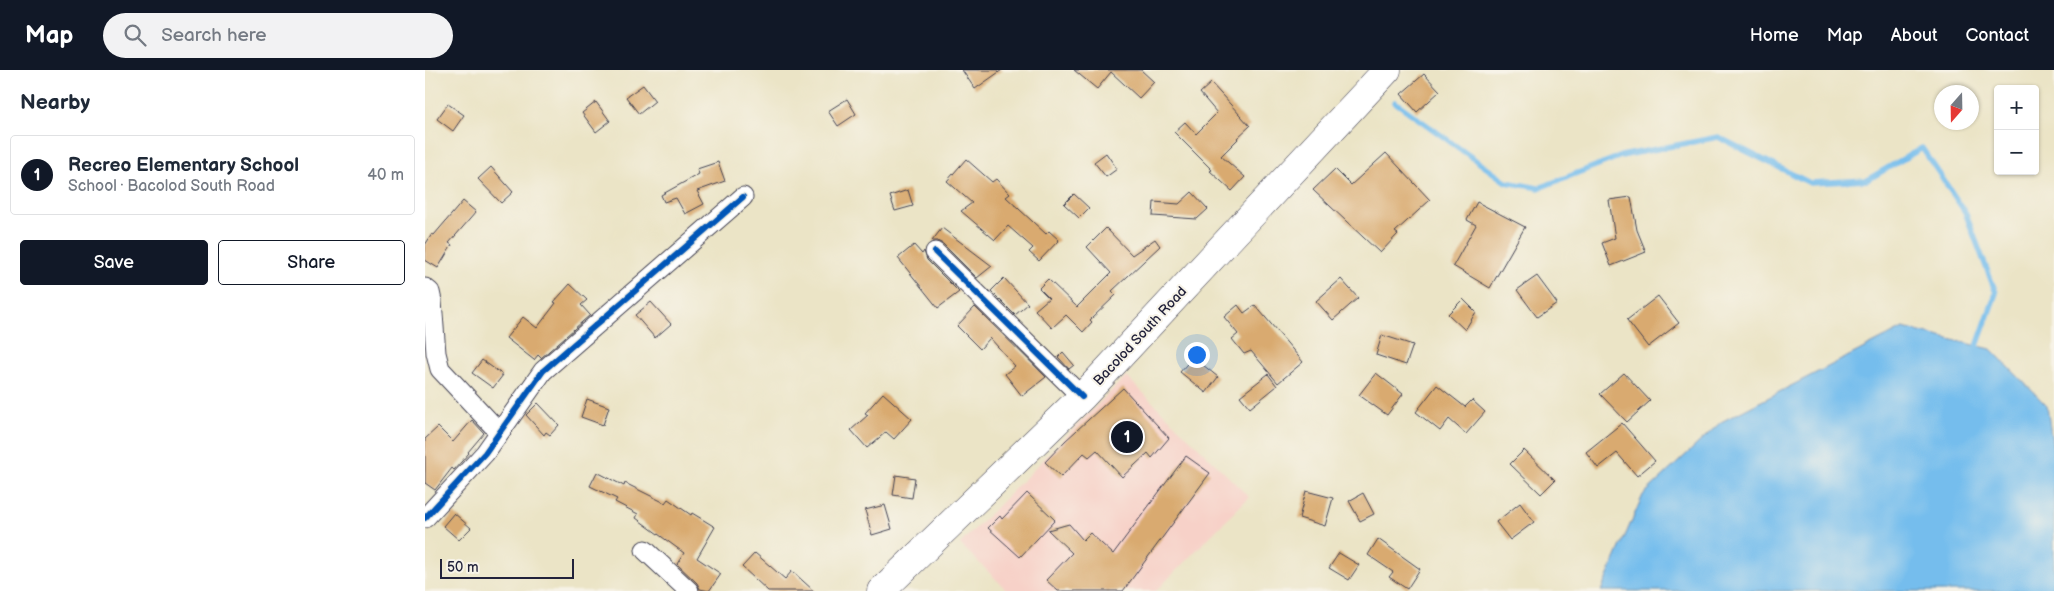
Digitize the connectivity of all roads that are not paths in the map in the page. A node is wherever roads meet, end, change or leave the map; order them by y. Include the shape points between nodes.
1 (1387, 70) edge
2 (743, 197) dead end
3 (935, 252) dead end
4 (425, 288) edge
5 (1082, 397) junction
6 (499, 432) junction
7 (425, 518) edge
8 (645, 550) dead end
9 (689, 591) edge
10 (881, 591) edge

1 - 5 highway, Bacolod South Road
2 - 6 street via 543,371
3 - 5 street
4 - 6 street via 430,292 432,301 440,369
5 - 10 highway, Bacolod South Road
6 - 7 street via 485,453
8 - 9 street

